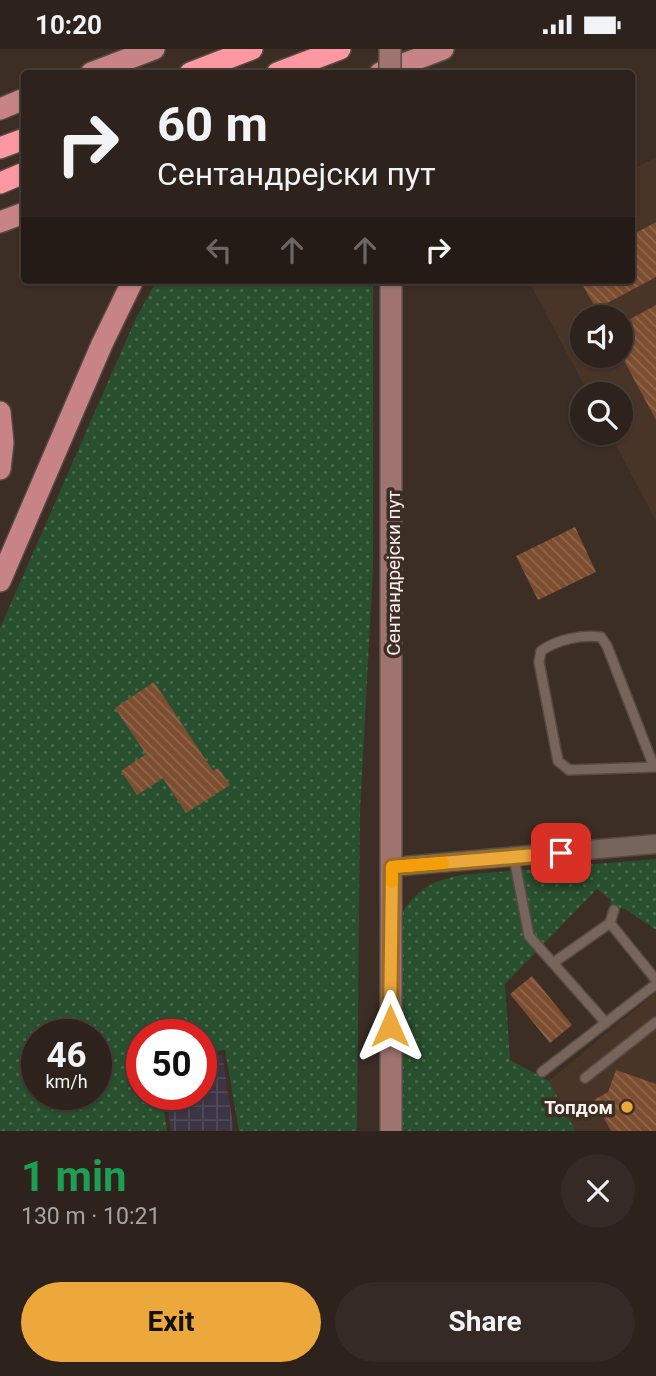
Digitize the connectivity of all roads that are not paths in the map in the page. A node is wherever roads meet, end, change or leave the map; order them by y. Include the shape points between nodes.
1 (154, 49) edge
2 (252, 49) edge
3 (340, 49) edge
4 (390, 49) edge
5 (443, 49) edge
6 (99, 70) edge
7 (198, 70) edge
8 (285, 70) edge
9 (388, 70) edge
10 (390, 70) edge
11 (21, 100) edge
12 (0, 109) edge
13 (21, 140) edge
14 (0, 148) edge
15 (21, 174) edge
16 (0, 183) edge
17 (21, 214) edge
18 (0, 222) edge
19 (132, 284) edge
20 (391, 284) edge
21 (0, 412) edge
22 (0, 469) edge
23 (0, 580) edge
24 (655, 767) edge
25 (656, 844) edge
26 (514, 858) junction
27 (392, 867) junction
28 (614, 910) dead end
29 (610, 923) junction
30 (553, 963) junction
31 (656, 982) edge
32 (656, 1022) edge
33 (606, 1023) junction
34 (542, 1072) dead end
35 (584, 1078) dead end
36 (391, 1131) edge

1 - 6 main road
2 - 7 highway
3 - 8 highway
4 - 10 main road, bridge
5 - 9 main road
11 - 12 main road
13 - 14 highway
15 - 16 highway
17 - 18 main road
19 - 23 main road
20 - 27 main road, Сентандрејски пут
21 - 22 main road
24 - 24 lane via 569,770 558,761 539,662 541,651 550,645 601,637
25 - 26 street
26 - 27 street
26 - 30 lane via 525,926
27 - 36 main road, Сентандрејски пут
28 - 29 lane
29 - 30 lane
29 - 31 lane
30 - 33 lane
31 - 33 lane
32 - 35 lane
33 - 34 lane

